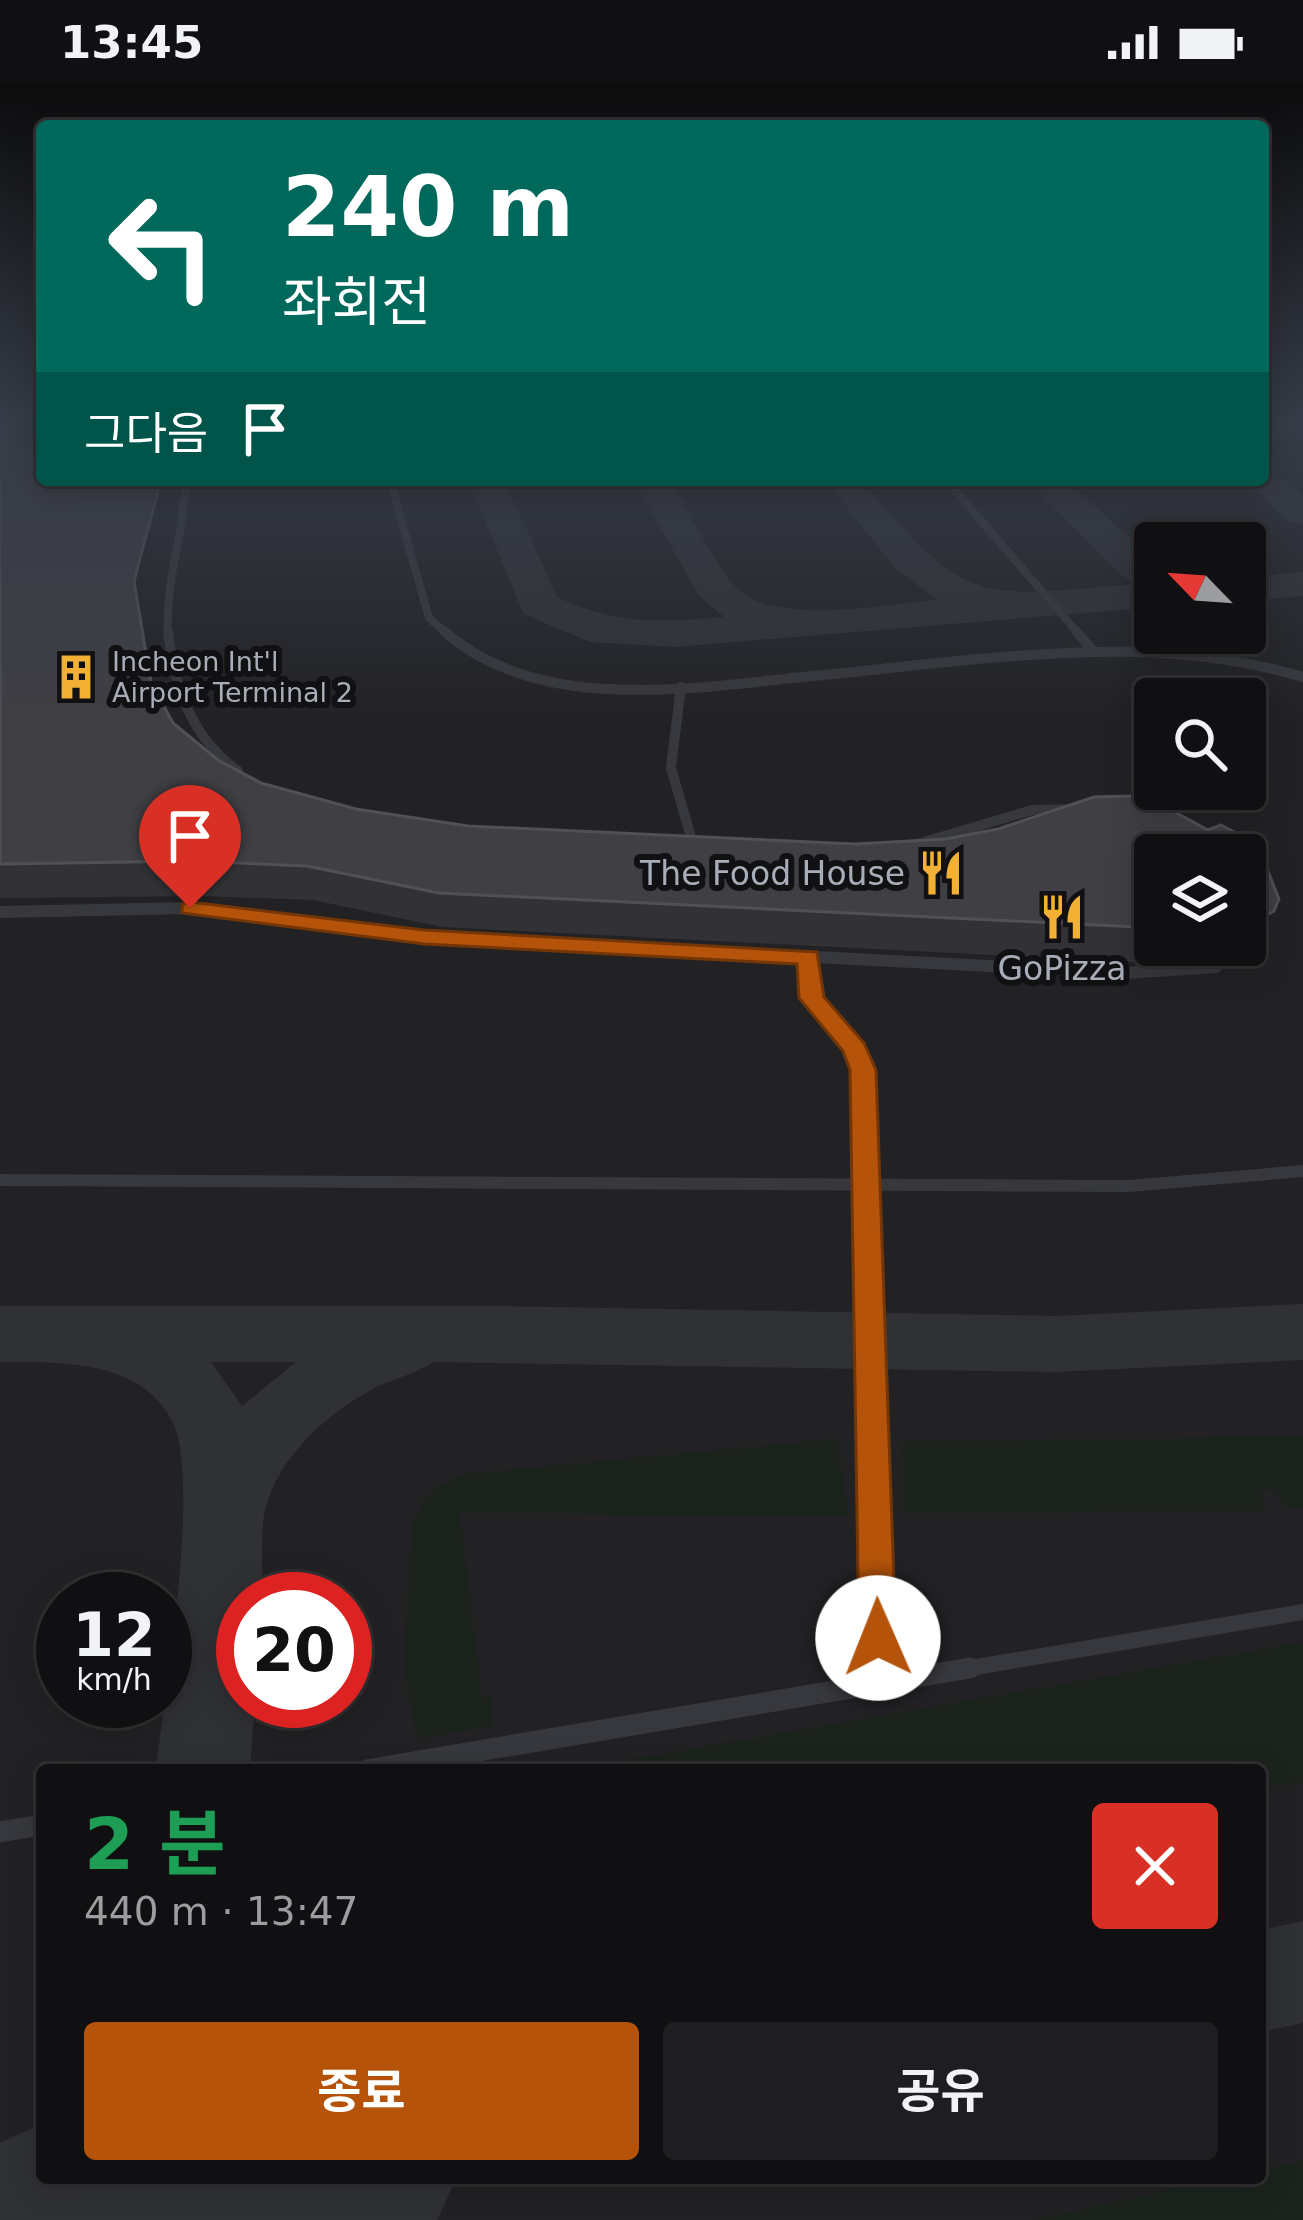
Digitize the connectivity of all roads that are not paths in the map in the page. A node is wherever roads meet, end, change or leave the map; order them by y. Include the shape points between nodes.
1 (183, 524) edge
2 (402, 524) edge
3 (984, 524) edge
4 (1094, 652) junction
5 (1303, 677) edge
6 (681, 687) junction
7 (256, 781) edge
8 (1094, 810) edge
9 (904, 846) edge
10 (672, 850) edge
11 (694, 850) junction
12 (716, 851) edge
13 (0, 912) edge
14 (809, 957) junction
15 (1217, 966) edge
16 (1303, 1171) edge
17 (0, 1180) edge
18 (868, 1184) junction
19 (1303, 1612) edge
20 (879, 1684) junction
21 (402, 1764) edge
22 (36, 1826) edge
23 (0, 1832) edge

1 - 7 lane via 166,610 184,705 208,746
2 - 6 lane via 428,618 448,638 494,663 558,680
3 - 4 lane
4 - 5 lane via 1200,656
4 - 6 lane
6 - 11 lane via 670,768
8 - 9 lane via 1032,810
10 - 11 lane
11 - 12 lane
13 - 14 lane via 190,908 424,937
14 - 15 lane via 1169,972
14 - 18 lane via 812,998 855,1048 863,1070
16 - 18 lane via 1130,1186
17 - 18 lane
18 - 20 lane
19 - 20 lane
20 - 21 lane
22 - 23 lane

